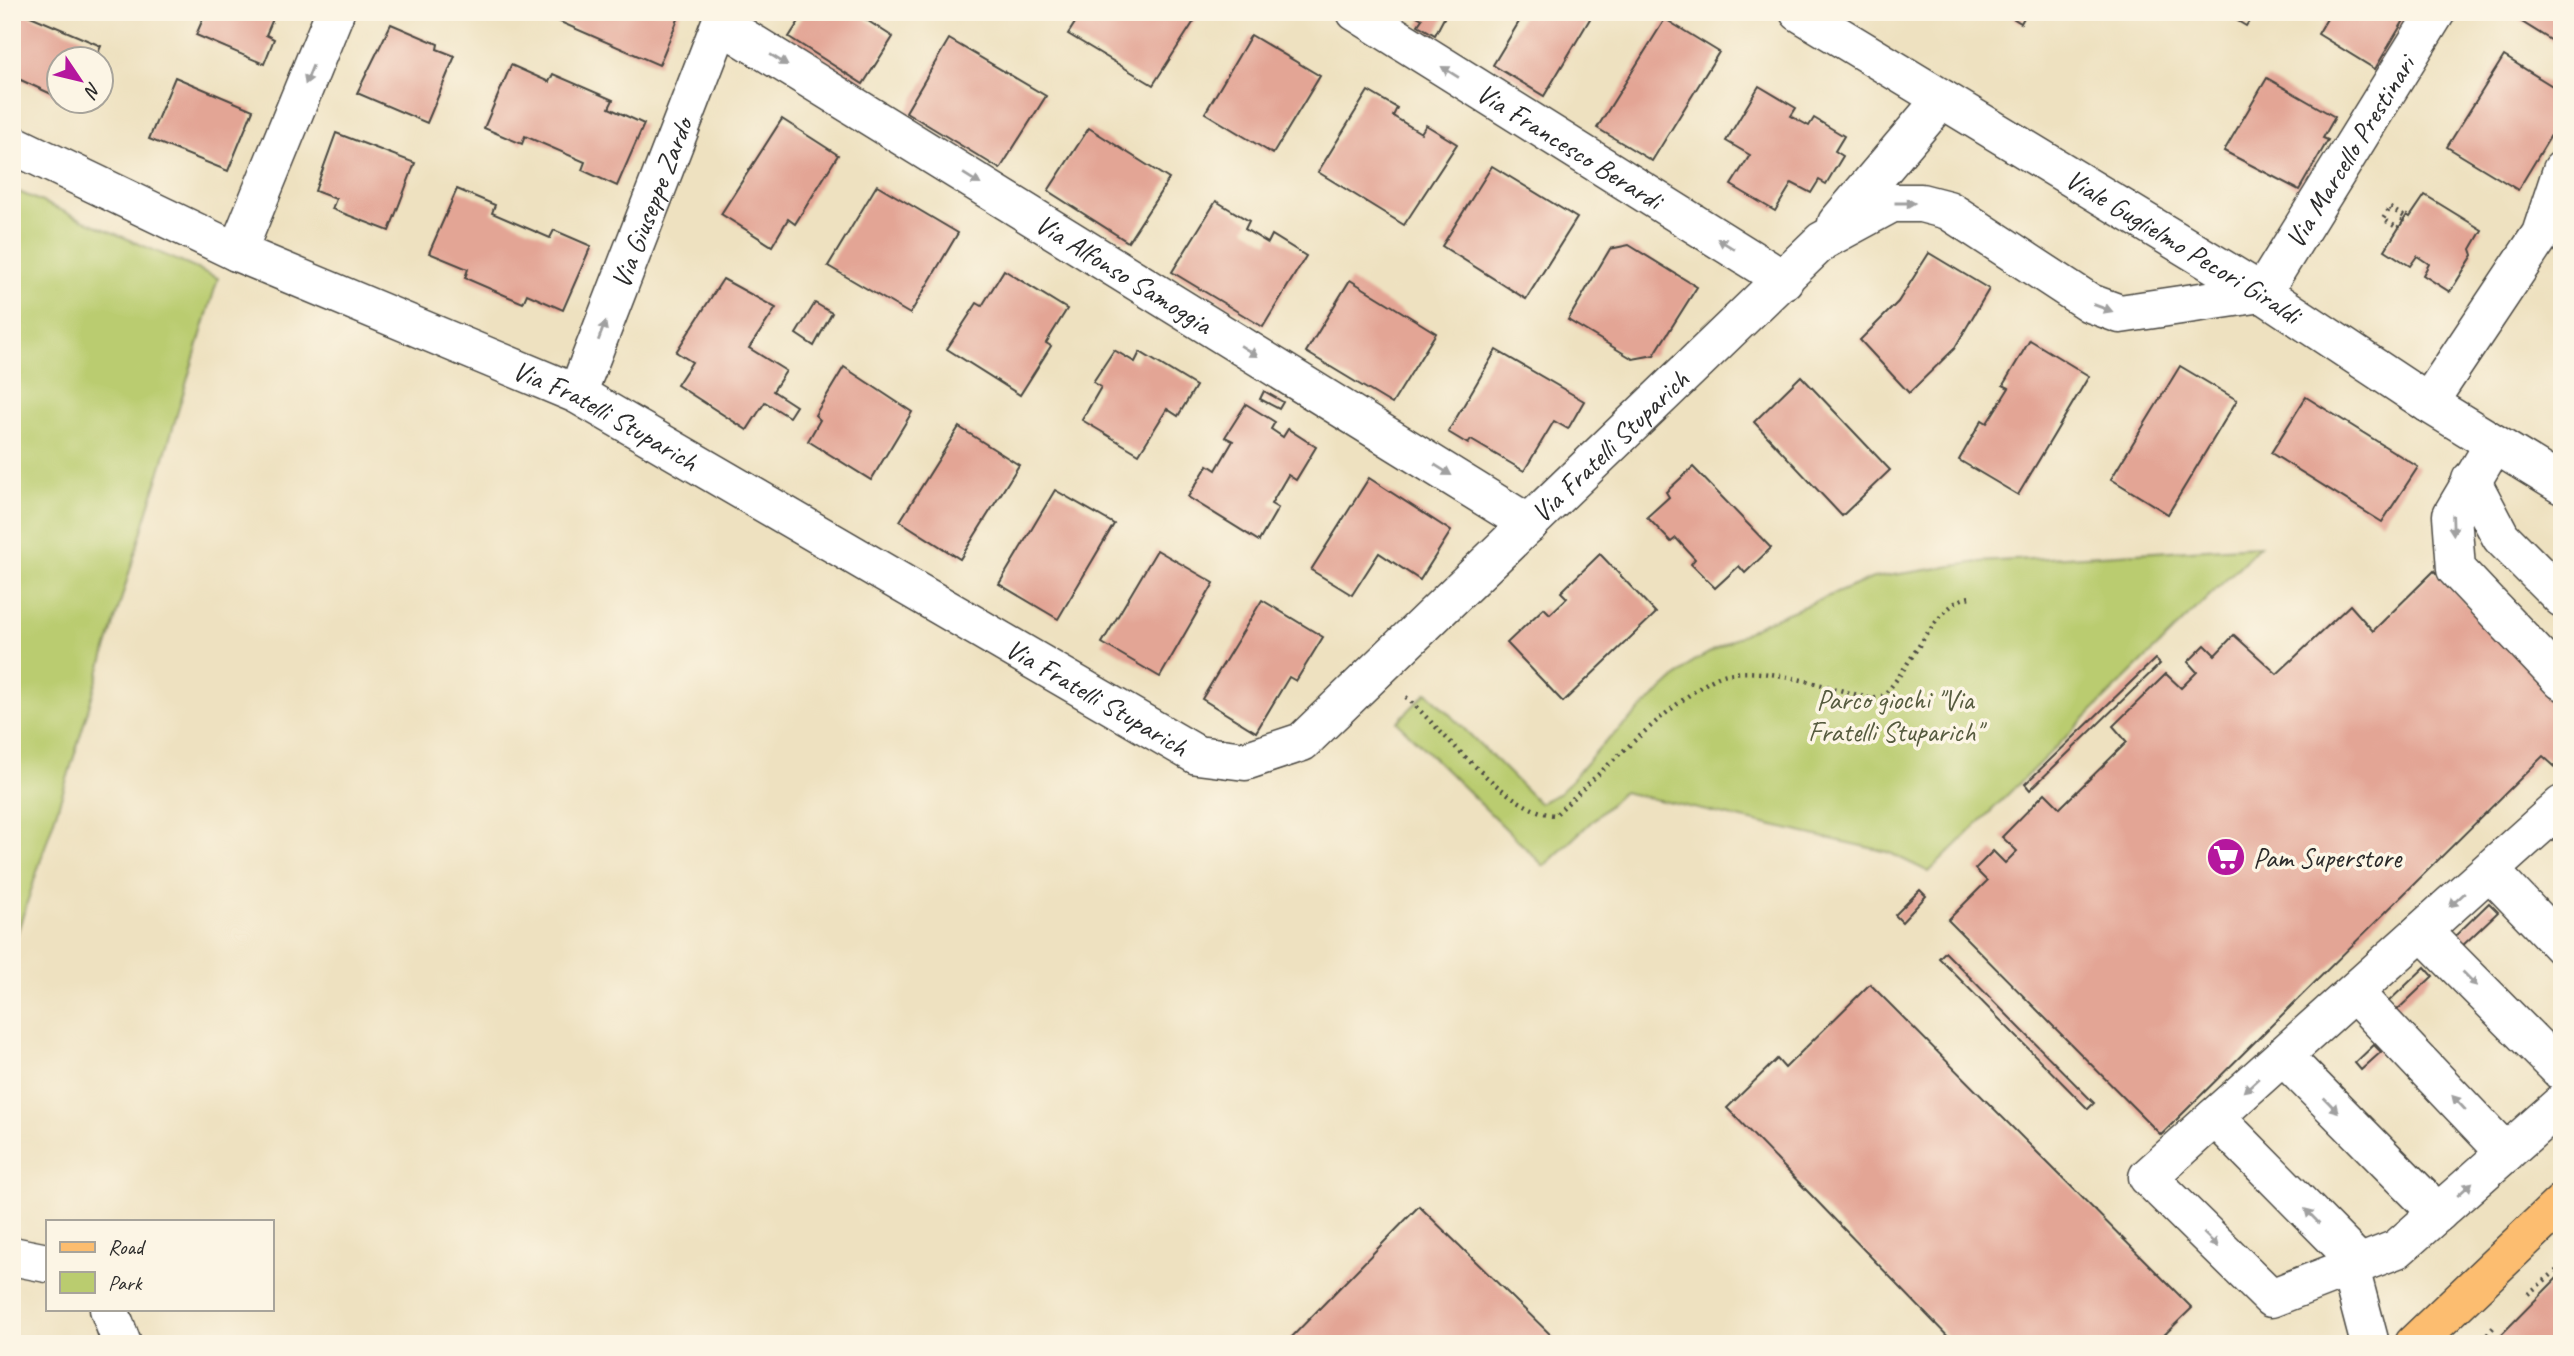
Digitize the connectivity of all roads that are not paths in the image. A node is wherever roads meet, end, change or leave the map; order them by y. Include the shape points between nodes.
1 (335, 12) edge
2 (1356, 12) edge
3 (1799, 12) edge
4 (2436, 12) edge
5 (723, 18) edge
6 (1942, 99) junction
7 (12, 144) edge
8 (2562, 170) edge
9 (2551, 240) edge
10 (1822, 241) junction
11 (237, 252) junction
12 (1784, 281) junction
13 (2262, 293) junction
14 (577, 394) junction
15 (2428, 403) junction
16 (2494, 444) junction
17 (2471, 480) junction
18 (2562, 485) edge
19 (1529, 524) junction
20 (2562, 598) edge
21 (2562, 681) edge
22 (2560, 810) edge
23 (2490, 871) junction
24 (2422, 931) junction
25 (2562, 946) edge
26 (2354, 993) junction
27 (2283, 1056) junction
28 (2562, 1072) edge
29 (2562, 1103) edge
30 (2215, 1117) junction
31 (2506, 1153) junction
32 (2562, 1203) edge
33 (2438, 1213) junction
34 (12, 1256) edge
35 (46, 1263) edge
36 (2355, 1266) junction
37 (108, 1310) edge
38 (122, 1344) edge
39 (2370, 1344) edge
40 (2414, 1344) edge

1 -> 11 street
12 -> 2 street, Via Francesco Berardi
3 - 6 street, Viale Guglielmo Pecori Giraldi
4 - 13 street, Via Marcello Prestinari
14 -> 5 street, Via Giuseppe Zardo
5 -> 19 street, Via Alfonso Samoggia
6 - 10 street
6 - 13 street, Viale Guglielmo Pecori Giraldi
7 - 11 street, Via Fratelli Stuparich
8 - 9 street
9 - 15 street
10 - 12 street, Via Fratelli Stuparich
10 -> 13 street, Via Fratelli Stuparich via 1892,203 1921,203 1948,210 2090,303 2120,314
11 - 14 street, Via Fratelli Stuparich
12 - 19 street, Via Fratelli Stuparich
13 - 15 street, Viale Guglielmo Pecori Giraldi
14 - 19 street, Via Fratelli Stuparich via 1197,755 1245,761 1302,742
15 - 16 street, Viale Guglielmo Pecori Giraldi
16 - 17 street
16 - 18 street, Viale Guglielmo Pecori Giraldi
17 - 20 street via 2501,537
17 -> 21 street via 2452,515 2456,569
22 - 23 street
23 -> 24 street
23 - 25 street
24 - 26 street
24 -> 28 street
26 - 27 street
31 -> 26 street
27 -> 30 street
27 -> 33 street
29 - 31 street
36 -> 30 street
30 -> 36 street via 2148,1177 2271,1298
33 -> 31 street
32 - 40 main road
33 - 36 street via 2397,1249
34 - 35 street
36 - 39 street
37 - 38 street

